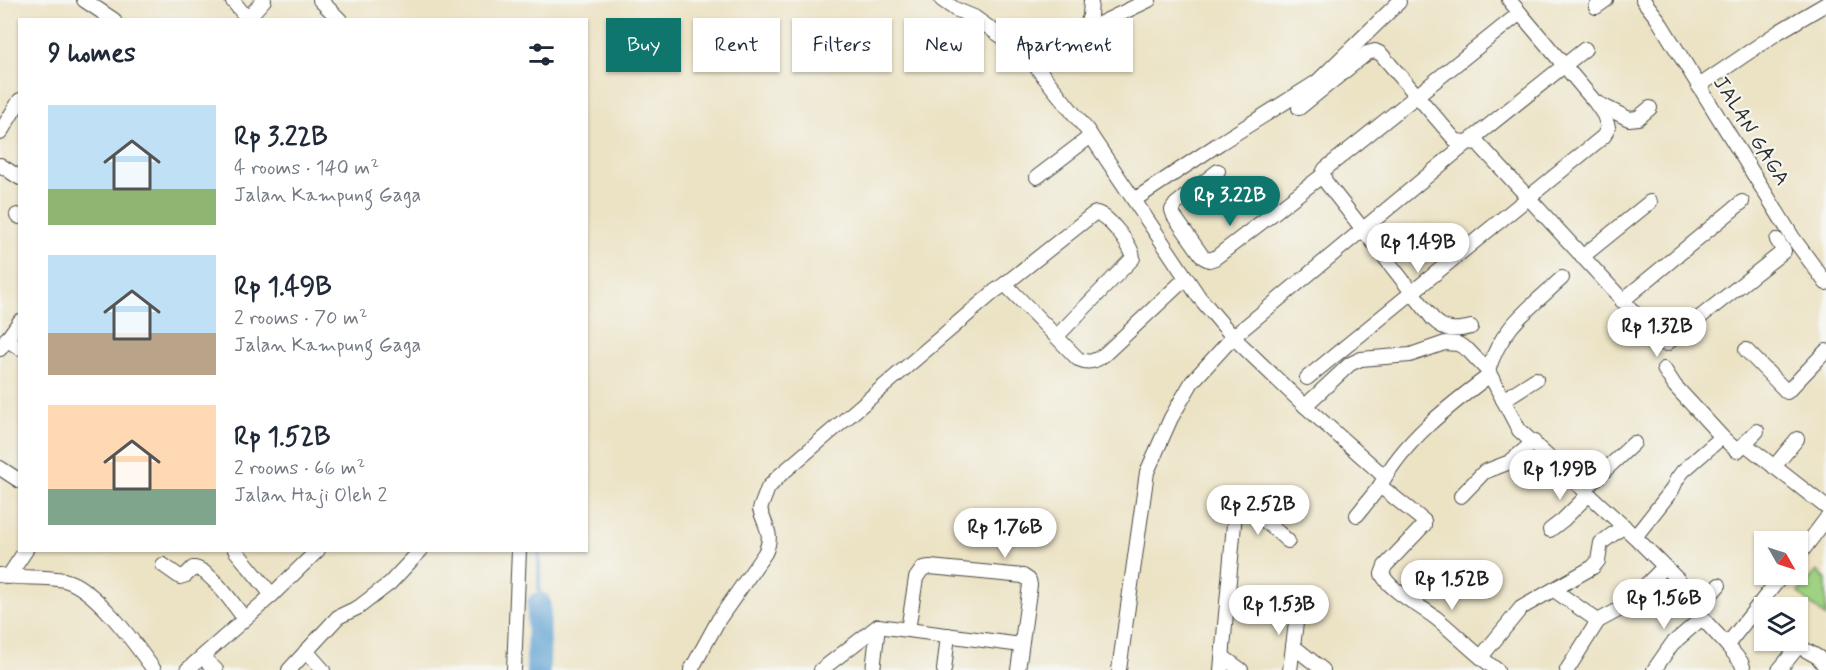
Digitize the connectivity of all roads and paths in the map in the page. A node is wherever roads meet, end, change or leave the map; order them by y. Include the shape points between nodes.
1 (84, 0) edge
2 (232, 0) edge
3 (264, 0) edge
4 (320, 0) edge
5 (942, 0) edge
6 (1091, 0) edge
7 (1149, 0) edge
8 (1509, 0) edge
9 (1643, 0) edge
10 (1399, 2) dead end
11 (1826, 4) edge
12 (1520, 13) junction
13 (111, 18) edge
14 (246, 18) edge
15 (248, 18) edge
16 (337, 18) edge
17 (1089, 18) edge
18 (1112, 18) edge
19 (996, 32) edge
20 (1585, 48) dead end
21 (1565, 65) junction
22 (1041, 72) edge
23 (1699, 86) junction
24 (1415, 95) junction
25 (1595, 102) junction
26 (18, 103) edge
27 (1299, 108) dead end
28 (1650, 108) dead end
29 (0, 133) edge
30 (1091, 136) junction
31 (1467, 143) junction
32 (0, 165) edge
33 (1218, 171) dead end
34 (1323, 175) junction
35 (18, 176) edge
36 (1037, 177) dead end
37 (1528, 197) junction
38 (1134, 200) junction
39 (1650, 202) dead end
40 (1742, 202) dead end
41 (1363, 229) junction
42 (1784, 251) dead end
43 (1582, 257) junction
44 (1186, 278) junction
45 (1562, 278) dead end
46 (1826, 283) edge
47 (1005, 284) junction
48 (1412, 292) junction
49 (1622, 301) junction
50 (18, 324) edge
51 (1471, 327) dead end
52 (1057, 336) junction
53 (1233, 337) junction
54 (3, 344) edge
55 (18, 348) edge
56 (1746, 350) dead end
57 (1826, 351) edge
58 (1664, 369) dead end
59 (1489, 373) junction
60 (1307, 378) dead end
61 (1536, 379) dead end
62 (1503, 400) junction
63 (1305, 406) junction
64 (1757, 431) dead end
65 (1722, 437) junction
66 (1797, 439) dead end
67 (1534, 442) junction
68 (1634, 443) dead end
69 (1745, 444) junction
70 (1774, 467) junction
71 (0, 468) edge
72 (18, 480) edge
73 (1383, 482) junction
74 (1587, 492) junction
75 (1461, 496) dead end
76 (1826, 507) edge
77 (1357, 515) dead end
78 (1826, 519) edge
79 (1624, 526) junction
80 (1550, 530) dead end
81 (1635, 537) junction
82 (1288, 541) dead end
83 (1808, 543) edge
84 (24, 552) edge
85 (236, 552) edge
86 (316, 552) edge
87 (419, 552) edge
88 (519, 552) edge
89 (163, 565) dead end
90 (1664, 567) junction
91 (4, 576) edge
92 (1719, 585) dead end
93 (1774, 585) edge
94 (1554, 590) junction
95 (272, 595) junction
96 (1298, 607) dead end
97 (1700, 614) junction
98 (244, 618) junction
99 (1598, 621) junction
100 (878, 626) junction
101 (908, 630) junction
102 (948, 635) junction
103 (1021, 645) junction
104 (1727, 645) junction
105 (1293, 646) junction
106 (306, 651) junction
107 (202, 657) junction
108 (1479, 662) edge
109 (1222, 663) edge
110 (1826, 668) edge
111 (1745, 669) edge
112 (154, 670) edge
113 (187, 670) edge
114 (216, 670) edge
115 (288, 670) edge
116 (323, 670) edge
117 (514, 670) edge
118 (691, 670) edge
119 (821, 670) edge
120 (873, 670) edge
121 (944, 670) edge
122 (1018, 670) edge
123 (1119, 670) edge
124 (1241, 670) edge
125 (1290, 670) edge
126 (1323, 670) edge
127 (1497, 670) edge
128 (1568, 670) edge
129 (1654, 670) edge
130 (1779, 670) edge

1 - 13 street
2 - 14 street
3 - 15 street
4 - 16 street
5 - 19 street
6 - 17 street
7 - 18 street
8 - 12 street
9 - 23 street, JALAN GAGA
10 - 38 street via 1317,82
11 - 23 street
12 - 21 street
12 - 24 street
20 - 21 street
21 - 25 street
21 - 31 street
22 - 30 street
23 - 46 street, JALAN GAGA via 1793,238
24 - 27 street via 1382,54 1375,51 1367,53
24 - 31 street via 1456,141
24 - 34 street via 1325,169
25 - 28 street via 1629,118 1638,118
25 - 37 street via 1608,127 1604,136
26 - 29 street
30 - 36 street
30 - 38 street
31 - 37 street via 1478,143
31 - 41 street
32 - 35 street
33 - 34 street via 1172,210 1203,257 1209,260
34 - 41 street
37 - 43 street
37 - 48 street
38 - 44 street
39 - 43 street
40 - 49 street
41 - 48 street
41 - 53 street
42 - 49 street via 1666,344
43 - 49 street
44 - 52 street via 1096,361 1078,359
44 - 53 street
45 - 59 street via 1510,326 1497,345
47 - 52 street
47 - 52 street via 1092,215 1104,215 1131,249 1133,258
47 - 118 street via 768,488 759,508 770,543 718,619
48 - 51 street via 1441,327
48 - 60 street
50 - 54 street
53 - 63 street
53 - 123 street via 1192,382 1147,472
54 - 55 street
56 - 57 street via 1787,392
58 - 65 street
59 - 62 street
59 - 63 street via 1458,344 1432,346 1410,355 1361,359 1350,364
59 - 73 street via 1414,440
61 - 62 street
62 - 67 street via 1519,430
63 - 73 street
64 - 69 street
65 - 69 street via 1737,452
65 - 81 street via 1683,471
66 - 70 street
67 - 74 street
67 - 75 street via 1510,462 1484,472
68 - 74 street
69 - 70 street
70 - 76 street
71 - 72 street
73 - 77 street
73 - 108 street via 1424,521 1385,566 1384,578 1436,619
74 - 79 street
74 - 80 street
78 - 83 street
79 - 81 street
79 - 94 street via 1601,543 1596,564
81 - 90 street
82 - 109 street via 1249,507 1235,513
84 - 91 street
85 - 95 street
86 - 95 street
87 - 106 street via 390,583 359,607 338,617
88 - 117 street
89 - 98 street via 180,577 196,567 201,570
90 - 97 street via 1678,580
90 - 99 street via 1624,607
91 - 112 street via 64,580 77,585 103,607
92 - 97 street
93 - 104 street
94 - 99 street
94 - 108 street via 1521,608
95 - 98 street
96 - 105 street
97 - 104 street
97 - 129 street
98 - 107 street
99 - 128 street
100 - 101 street
100 - 119 street
100 - 120 street
101 - 102 street
101 - 103 street via 915,580 923,568 1023,576 1030,585
102 - 103 street
102 - 121 street
103 - 122 street
104 - 111 street
105 - 125 street
105 - 126 street
106 - 115 street
106 - 116 street
107 - 113 street
107 - 114 street
108 - 127 street
109 - 124 street
110 - 130 street via 1818,657 1800,647

